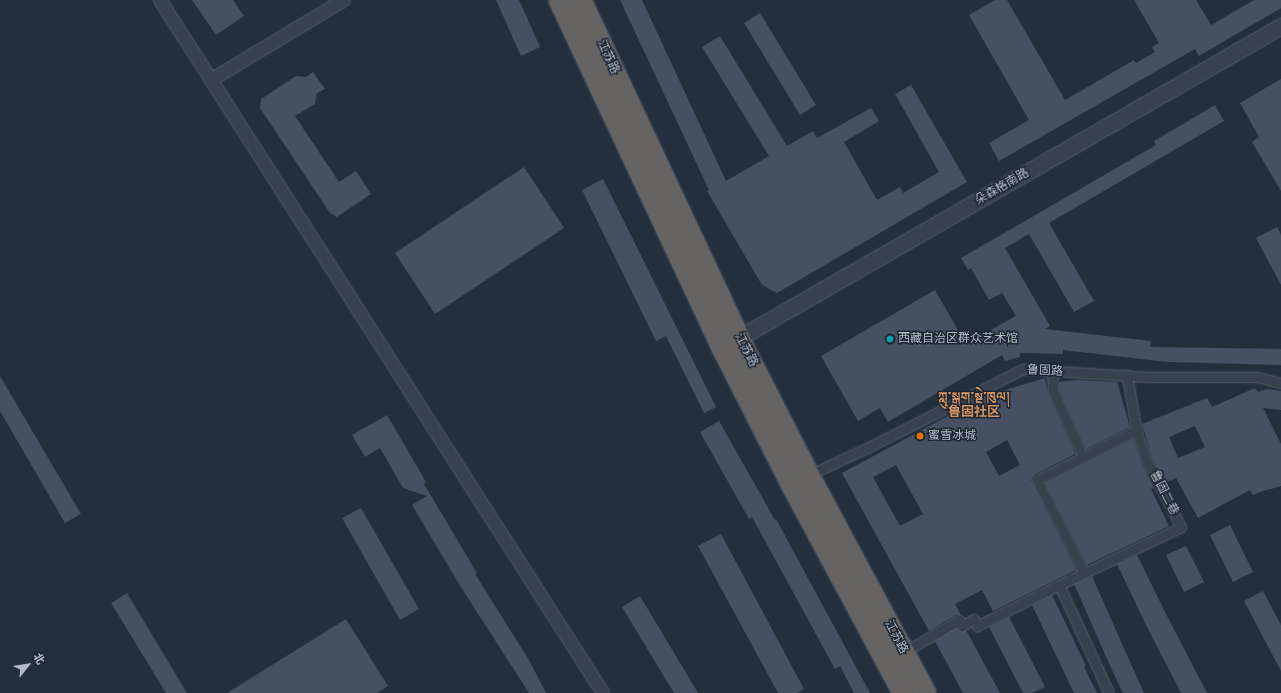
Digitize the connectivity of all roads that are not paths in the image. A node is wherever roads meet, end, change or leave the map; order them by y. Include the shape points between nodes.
1 (160, 0) edge
2 (344, 0) edge
3 (559, 0) edge
4 (581, 0) edge
5 (1281, 26) edge
6 (212, 80) junction
7 (731, 343) junction
8 (1052, 371) junction
9 (1127, 375) junction
10 (1281, 383) edge
11 (1137, 430) junction
12 (1083, 457) junction
13 (809, 475) junction
14 (1083, 569) junction
15 (1059, 585) junction
16 (904, 652) junction
17 (603, 693) edge
18 (903, 693) edge
19 (926, 693) edge
20 (1109, 693) edge

1 - 6 street
2 - 6 street
3 - 7 highway, 江苏路
4 - 7 highway, 江苏路
5 - 7 street, 朵森格南路
6 - 17 street
7 - 13 highway, 江苏路
7 - 18 highway, 江苏路 via 791,484
8 - 9 street, 鲁固路
8 - 12 street via 1053,391
8 - 13 street, 鲁固路 via 1023,369
9 - 10 street, 鲁固路 via 1257,377
9 - 11 street, 鲁固二巷
11 - 12 street
11 - 14 street, 鲁固二巷 via 1146,459 1181,527
12 - 14 street via 1037,480
13 - 16 highway, 江苏路
14 - 15 street, 鲁固二巷
15 - 16 street, 鲁固二巷 via 977,626 974,619 962,626 958,620
15 - 20 street
16 - 19 highway, 江苏路

